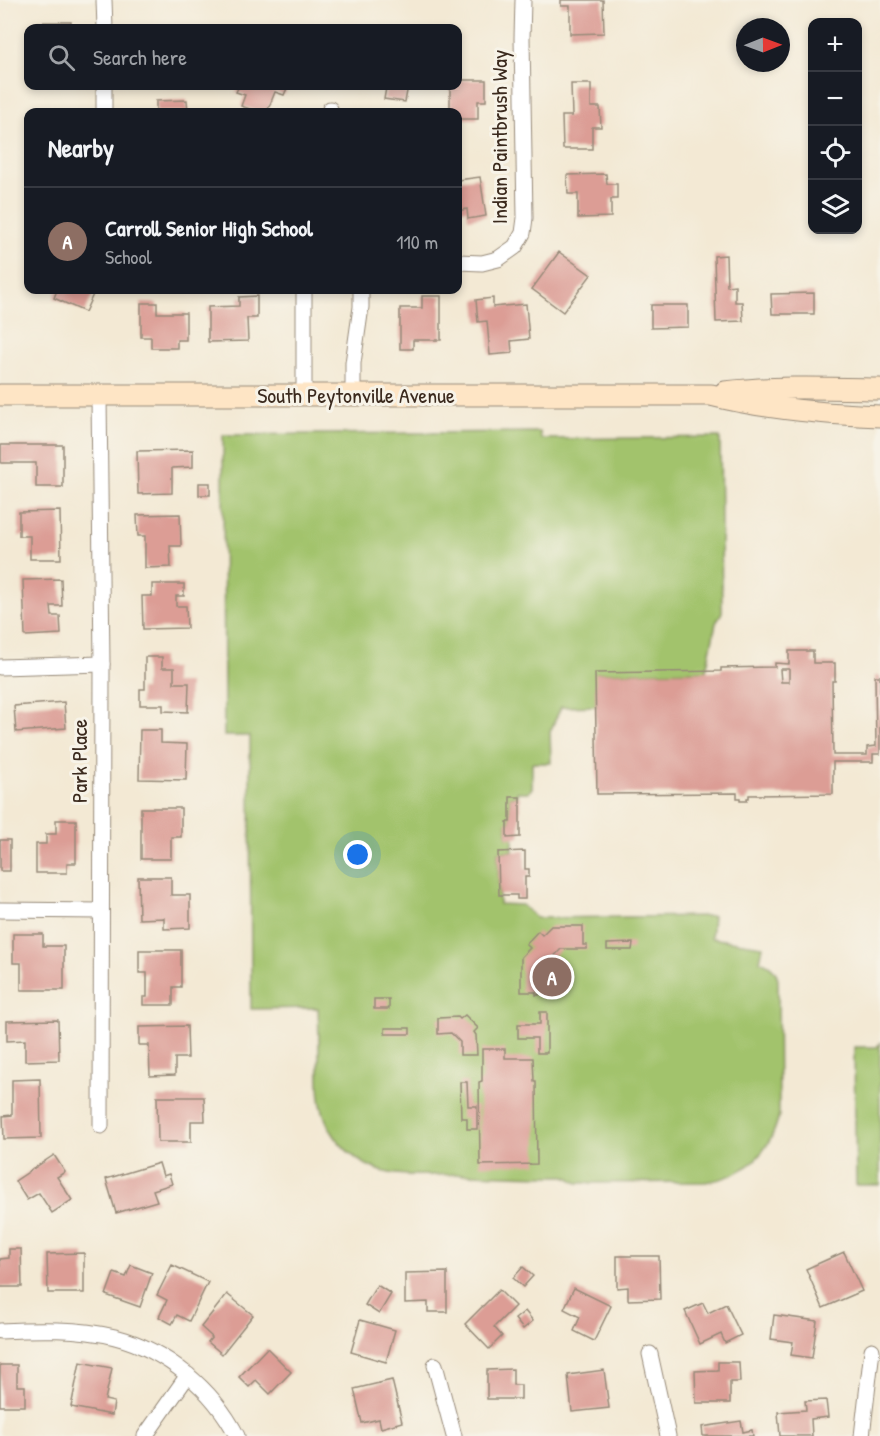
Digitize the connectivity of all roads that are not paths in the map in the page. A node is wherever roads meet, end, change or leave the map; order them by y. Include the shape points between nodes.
1 (104, 0) edge
2 (523, 0) edge
3 (105, 24) edge
4 (104, 90) edge
5 (104, 108) edge
6 (462, 262) edge
7 (304, 294) edge
8 (361, 294) edge
9 (880, 389) edge
10 (711, 394) junction
11 (0, 395) edge
12 (304, 395) junction
13 (353, 395) junction
14 (99, 396) junction
15 (880, 416) edge
16 (102, 664) junction
17 (0, 667) edge
18 (0, 910) edge
19 (101, 911) junction
20 (101, 1126) dead end
21 (0, 1331) edge
22 (872, 1350) dead end
23 (650, 1354) dead end
24 (435, 1365) dead end
25 (188, 1375) junction
26 (145, 1436) edge
27 (237, 1436) edge
28 (454, 1436) edge
29 (668, 1436) edge
30 (862, 1436) edge

1 - 3 street
2 - 6 street, Indian Paintbrush Way via 523,233 515,247 498,259
4 - 5 street
7 - 12 street
8 - 13 street
9 - 10 street, South Peytonville Avenue via 792,388
10 - 13 street, South Peytonville Avenue
10 - 15 street, South Peytonville Avenue via 760,406
11 - 14 street, South Peytonville Avenue
12 - 13 street, South Peytonville Avenue
12 - 14 street, South Peytonville Avenue
14 - 16 street, Park Place
16 - 17 street
16 - 19 street, Park Place
18 - 19 street
19 - 20 street, Park Place
21 - 25 street via 52,1329 115,1337 161,1357
22 - 30 street
23 - 29 street
24 - 28 street
25 - 26 street
25 - 27 street via 212,1399

